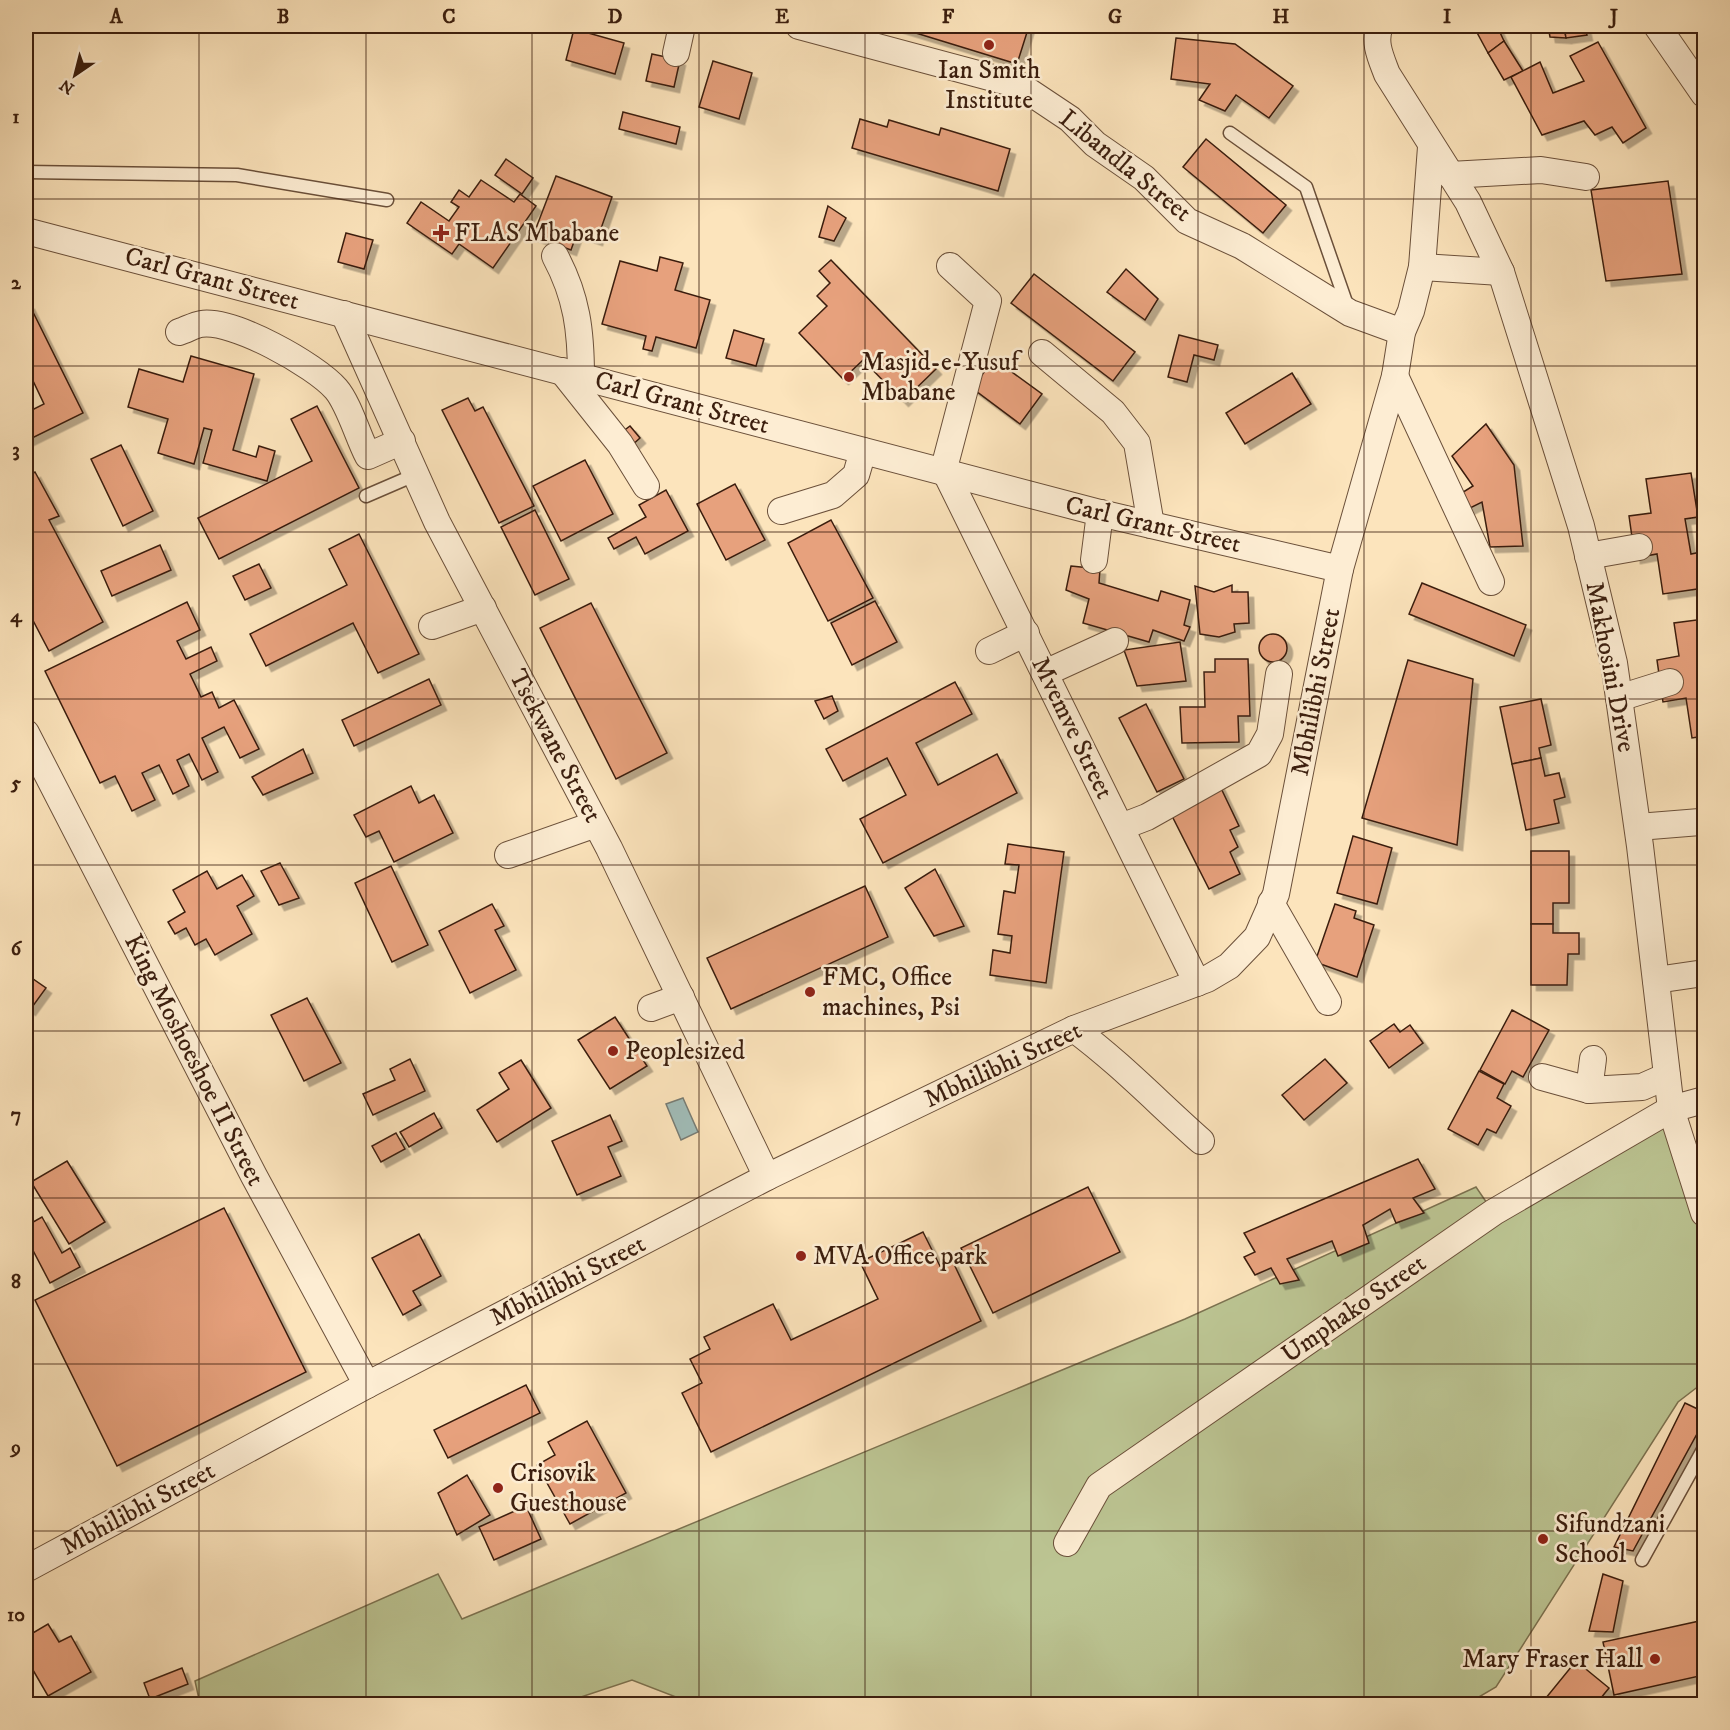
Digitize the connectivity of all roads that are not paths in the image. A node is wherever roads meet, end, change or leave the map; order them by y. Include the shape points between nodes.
1 (682, 26) edge
2 (799, 26) edge
3 (1657, 26) edge
4 (1375, 28) edge
5 (676, 53) dead end
6 (1704, 94) edge
7 (1230, 133) dead end
8 (1431, 147) junction
9 (26, 172) edge
10 (1450, 175) junction
11 (1586, 177) dead end
12 (387, 200) dead end
13 (26, 231) edge
14 (555, 256) dead end
15 (950, 266) dead end
16 (1422, 267) junction
17 (1501, 272) junction
18 (1350, 313) junction
19 (344, 314) junction
20 (179, 332) dead end
21 (1402, 332) junction
22 (1042, 353) dead end
23 (572, 374) junction
24 (1395, 376) junction
25 (402, 441) junction
26 (863, 451) junction
27 (945, 472) junction
28 (417, 474) junction
29 (646, 486) dead end
30 (366, 496) dead end
31 (781, 511) dead end
32 (1100, 513) junction
33 (1151, 525) junction
34 (1639, 547) dead end
35 (1588, 556) junction
36 (1094, 560) dead end
37 (1340, 569) junction
38 (1491, 582) dead end
39 (483, 608) junction
40 (432, 626) dead end
41 (1026, 633) junction
42 (1115, 641) dead end
43 (989, 651) dead end
44 (1046, 673) junction
45 (1279, 674) dead end
46 (1670, 682) dead end
47 (1619, 698) junction
48 (26, 732) edge
49 (1700, 822) dead end
50 (596, 824) junction
51 (1121, 827) junction
52 (1638, 827) junction
53 (508, 855) dead end
54 (1271, 903) junction
55 (1704, 973) edge
56 (1656, 980) junction
57 (1197, 983) junction
58 (681, 997) junction
59 (1328, 1002) dead end
60 (651, 1008) dead end
61 (1074, 1029) junction
62 (1593, 1059) dead end
63 (1667, 1076) junction
64 (1542, 1077) dead end
65 (1589, 1090) junction
66 (1704, 1100) edge
67 (1671, 1109) junction
68 (1201, 1141) dead end
69 (767, 1177) junction
70 (1704, 1213) edge
71 (367, 1385) junction
72 (1704, 1448) edge
73 (1067, 1544) dead end
74 (1642, 1560) dead end
75 (26, 1569) edge

1 - 5 street
2 - 18 street, Libandla Street via 1019,85 1070,118 1095,144 1144,177 1187,221 1242,246
3 - 6 street
4 - 8 street, Makhosini Drive via 1378,52 1387,74
7 - 18 lane via 1306,186
8 - 10 street, Makhosini Drive
8 - 16 street, Mbhilibhi Street
9 - 12 lane via 237,175
10 - 11 street via 1541,170
10 - 17 street, Makhosini Drive via 1468,202
13 - 19 street, Carl Grant Street
14 - 23 street via 569,282 581,332
15 - 27 street via 988,302
16 - 17 street
16 - 21 street, Mbhilibhi Street
17 - 35 street, Makhosini Drive via 1538,381
18 - 21 street, Libandla Street
19 - 23 street, Carl Grant Street
19 - 25 street, Tsekwane Street
20 - 25 street via 202,324 243,332 293,356 316,370 338,391 368,456
21 - 24 street, Mbhilibhi Street
22 - 33 street via 1113,412 1137,443
23 - 26 street, Carl Grant Street
23 - 29 street
24 - 37 street, Mbhilibhi Street
24 - 38 street
25 - 28 street, Tsekwane Street
26 - 27 street, Carl Grant Street
26 - 31 street via 856,476 833,495
27 - 32 street, Carl Grant Street
27 - 41 street, Mvemve Street
28 - 30 lane
28 - 39 street, Tsekwane Street
32 - 33 street, Carl Grant Street
32 - 36 street
33 - 37 street, Carl Grant Street
34 - 35 street
35 - 47 street, Makhosini Drive
37 - 54 street, Mbhilibhi Street via 1276,894
39 - 40 street
39 - 50 street, Tsekwane Street
41 - 43 street
41 - 44 street, Mvemve Street
42 - 44 street
44 - 51 street, Mvemve Street
45 - 51 street via 1270,734 1259,754 1147,817
46 - 47 street
47 - 52 street, Makhosini Drive
48 - 71 street, King Moshoeshoe II Street via 254,1176
49 - 52 street
50 - 53 street
50 - 58 street, Tsekwane Street
51 - 57 street, Mvemve Street
52 - 56 street, Makhosini Drive
54 - 57 street, Mbhilibhi Street via 1257,937 1229,966
54 - 59 street
55 - 56 street
56 - 63 street, Makhosini Drive
57 - 61 street, Mbhilibhi Street
58 - 60 street
58 - 69 street, Tsekwane Street
61 - 68 street via 1110,1056
61 - 69 street, Mbhilibhi Street
62 - 65 street
63 - 65 street via 1642,1087
63 - 67 street, Makhosini Drive
64 - 65 street
66 - 67 street, Umphako Street
67 - 70 street, Makhosini Drive
67 - 73 street, Umphako Street via 1494,1212 1099,1486
69 - 71 street, Mbhilibhi Street
71 - 75 street, Mbhilibhi Street
72 - 74 lane

